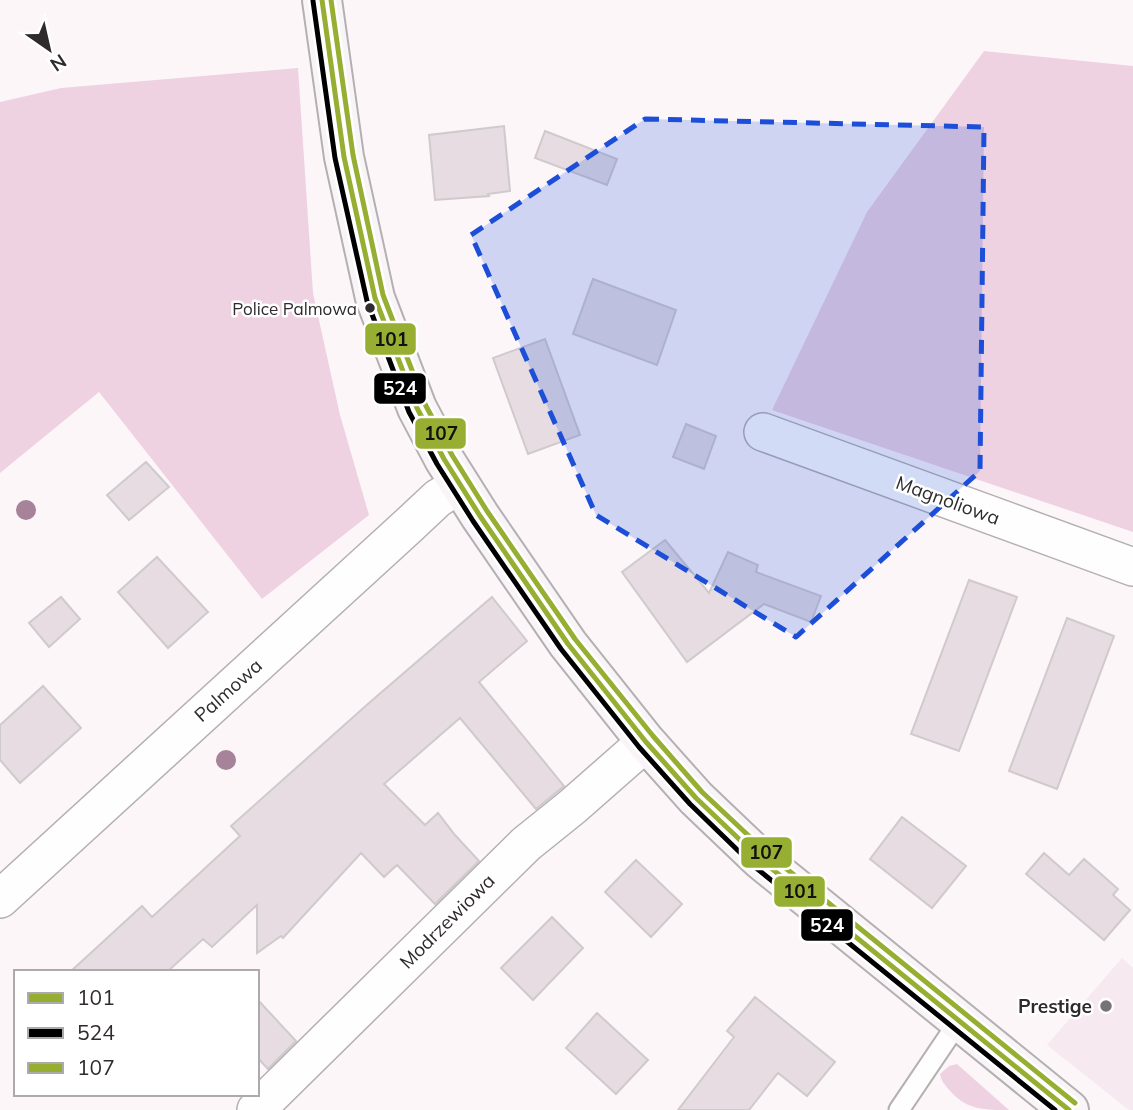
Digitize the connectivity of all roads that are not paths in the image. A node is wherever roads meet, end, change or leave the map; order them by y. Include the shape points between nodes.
1 (323, 9) edge
2 (763, 432) dead end
3 (460, 485) junction
4 (1133, 567) edge
5 (646, 742) junction
6 (0, 899) edge
7 (960, 1021) junction
8 (256, 1110) edge
9 (899, 1110) edge
10 (1069, 1110) edge

1 - 3 street via 344,158 375,298 417,408
2 - 4 street, Magnoliowa
3 - 5 street via 568,643
3 - 6 street, Palmowa via 438,498
5 - 7 street via 761,860
5 - 8 street, Modrzewiowa via 526,844
7 - 9 lane
7 - 10 street

